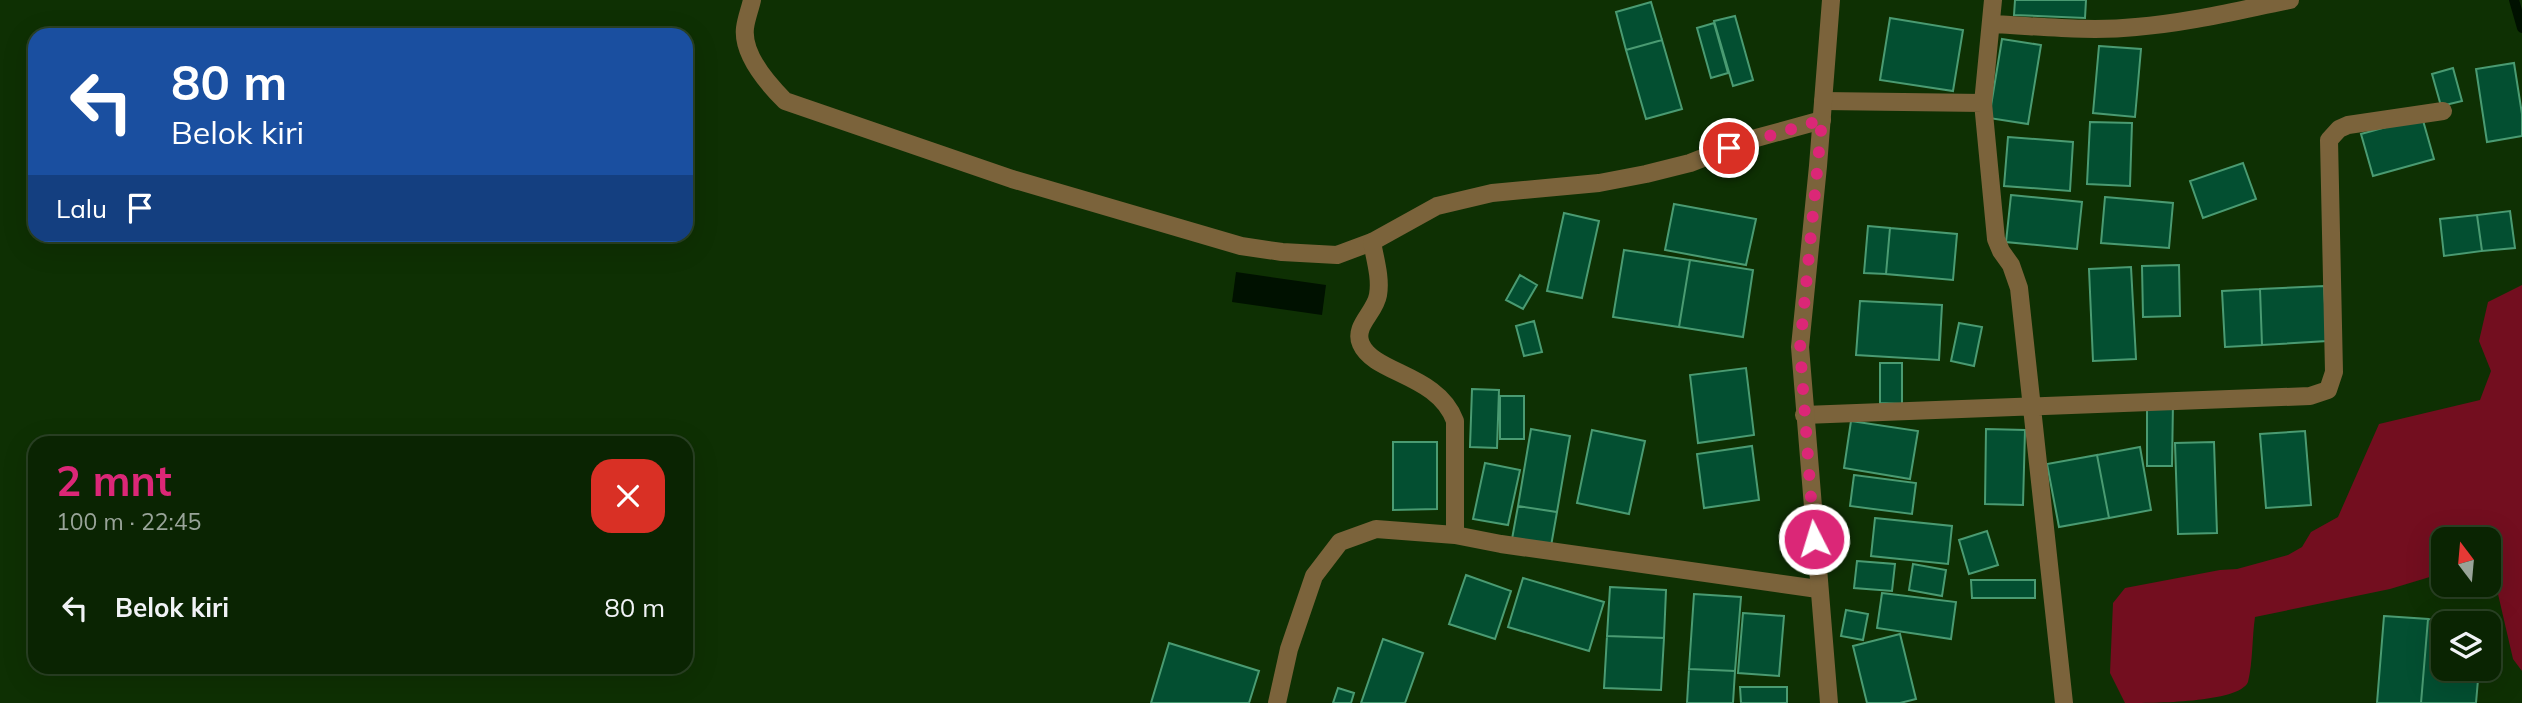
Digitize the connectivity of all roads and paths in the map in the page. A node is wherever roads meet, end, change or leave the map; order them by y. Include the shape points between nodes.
1 (752, 0) edge
2 (1831, 0) edge
3 (1993, 0) edge
4 (2290, 0) edge
5 (1991, 24) junction
6 (1823, 101) junction
7 (1983, 103) junction
8 (2443, 111) dead end
9 (1822, 120) junction
10 (1372, 242) junction
11 (2032, 405) junction
12 (1804, 415) junction
13 (1455, 536) junction
14 (1818, 589) junction
15 (1276, 703) edge
16 (1829, 703) edge
17 (2064, 703) edge

1 - 10 street via 744,31 753,61 785,101 1012,179 1241,246 1337,254
2 - 6 street
3 - 5 street
4 - 5 street via 2135,27
5 - 7 street
6 - 7 street
6 - 9 street
7 - 11 street via 1996,239 2020,288
8 - 11 street via 2348,125 2329,140 2334,372 2328,390 2310,396
9 - 10 street via 1646,174 1492,194 1437,206
9 - 12 street via 1800,348
10 - 13 street via 1378,294 1360,328 1361,344 1376,360 1424,384 1452,412
11 - 12 street
11 - 17 street
12 - 14 street
13 - 14 street
13 - 15 street via 1377,529 1340,542 1314,576
14 - 16 street

